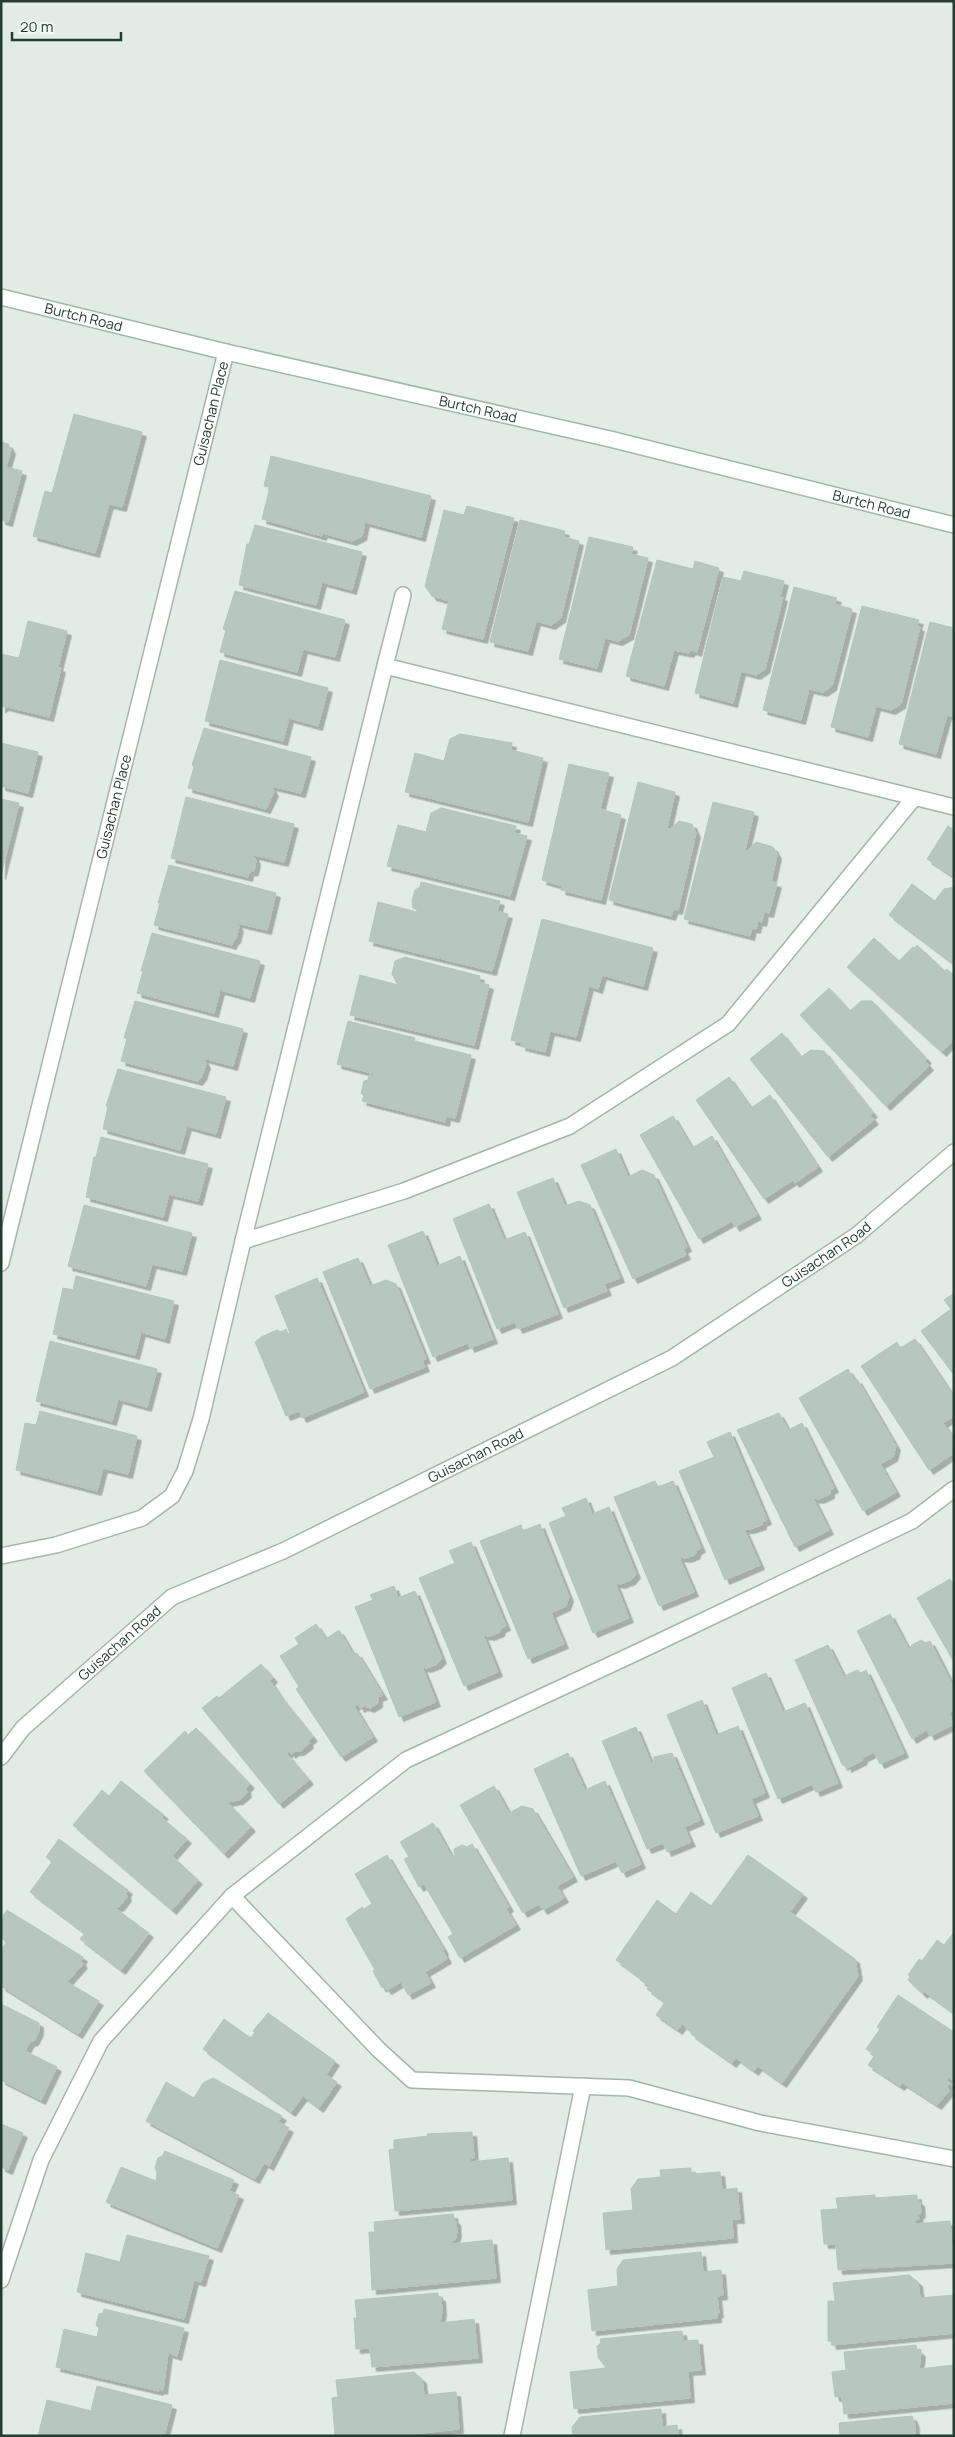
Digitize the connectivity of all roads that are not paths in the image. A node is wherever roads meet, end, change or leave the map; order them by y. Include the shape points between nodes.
1 (1, 297) edge
2 (226, 352) junction
3 (954, 525) edge
4 (403, 594) dead end
5 (385, 666) junction
6 (914, 798) junction
7 (954, 807) edge
8 (954, 1152) edge
9 (243, 1241) junction
10 (1, 1263) edge
11 (954, 1490) edge
12 (1, 1556) edge
13 (1, 1757) edge
14 (232, 1896) junction
15 (583, 2086) junction
16 (954, 2159) edge
17 (1, 2280) edge
18 (512, 2436) edge

1 - 2 street, Burtch Road
2 - 3 street, Burtch Road via 610,440
2 - 10 street, Guisachan Place
4 - 5 street
5 - 6 street
5 - 9 street
6 - 7 street
6 - 9 street via 728,1024 570,1126 404,1191
8 - 13 street, Guisachan Road via 858,1235 672,1358 283,1551 172,1597 23,1728
9 - 12 street via 202,1419 185,1471 172,1496 142,1518 56,1545
11 - 14 street via 912,1521 406,1760
14 - 15 street via 379,2050 412,2080
14 - 17 street via 101,2041 41,2160
15 - 16 street via 629,2088 760,2123
15 - 18 street

